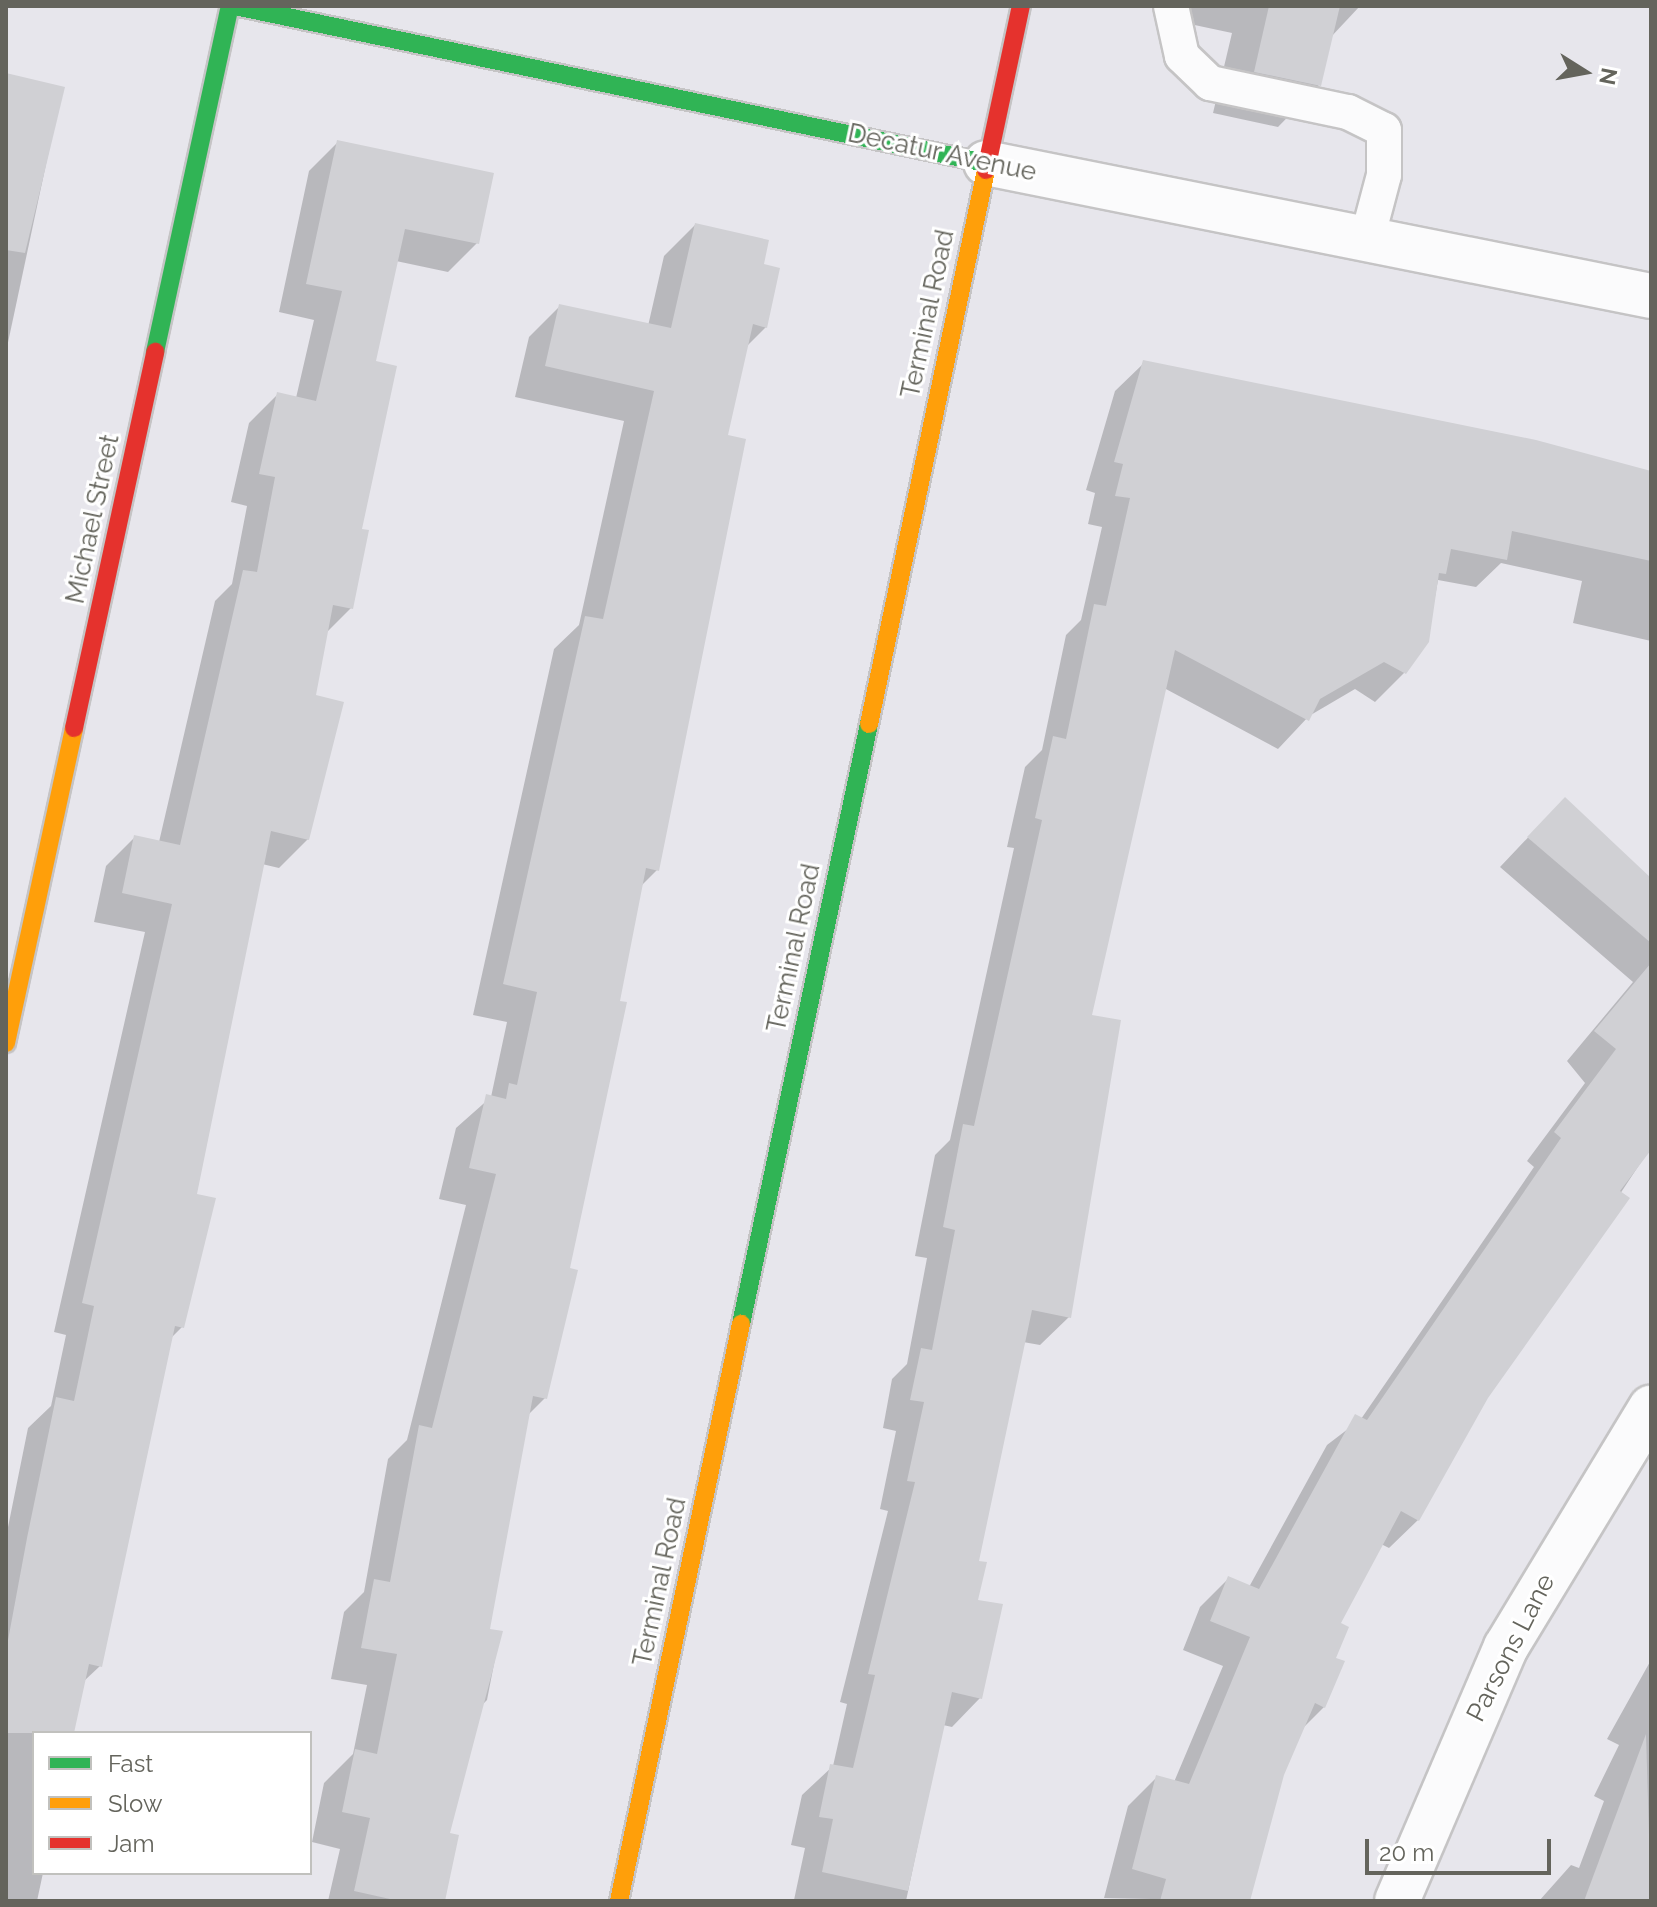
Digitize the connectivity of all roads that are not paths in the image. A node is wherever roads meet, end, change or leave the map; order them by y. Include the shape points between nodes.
1 (233, 6) edge
2 (1021, 6) edge
3 (1171, 6) edge
4 (986, 163) junction
5 (1367, 239) junction
6 (1651, 296) edge
7 (6, 1043) edge
8 (1651, 1408) edge
9 (619, 1901) edge
10 (1397, 1901) edge

1 - 4 main road, Decatur Avenue
1 - 7 main road, Michael Street
2 - 4 main road, Terminal Road
3 - 5 lane via 1182,56 1210,83 1348,112 1384,130 1384,175
4 - 5 street, Decatur Avenue
4 - 9 main road, Terminal Road
5 - 6 street, Decatur Avenue
8 - 10 street, Parsons Lane via 1506,1647

